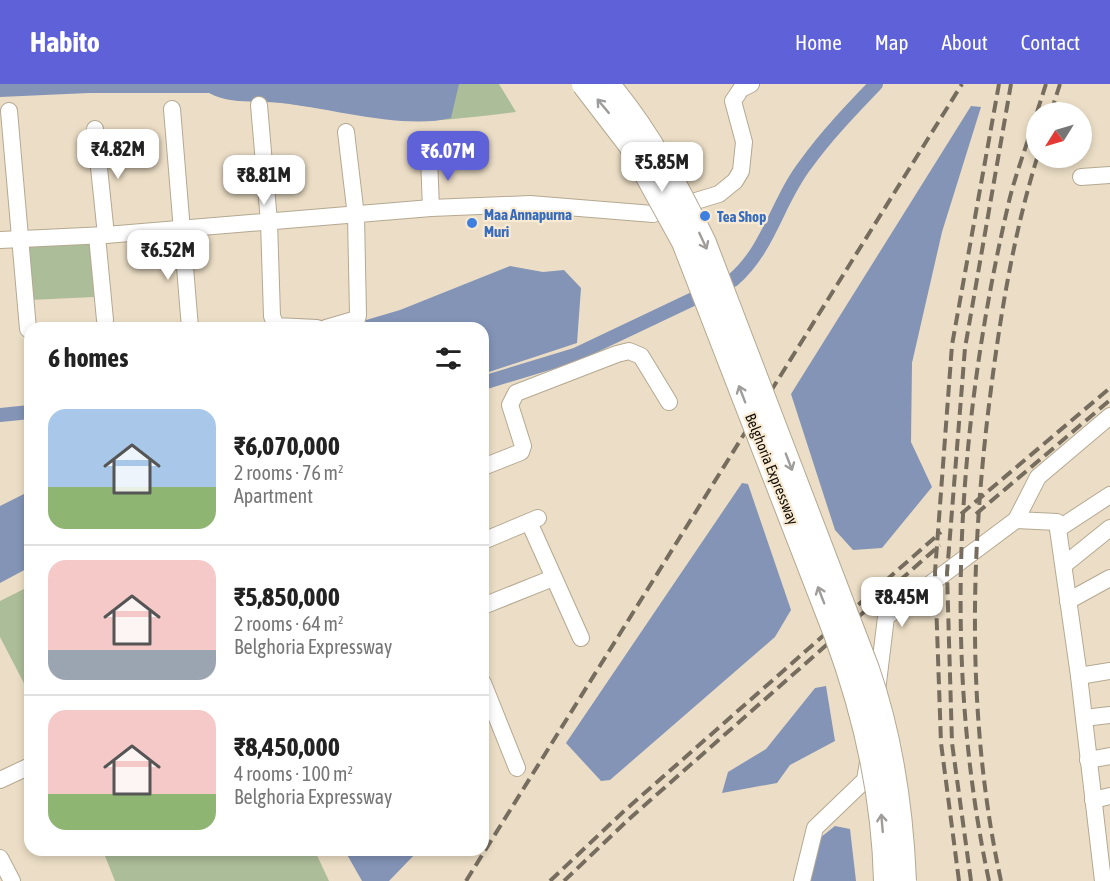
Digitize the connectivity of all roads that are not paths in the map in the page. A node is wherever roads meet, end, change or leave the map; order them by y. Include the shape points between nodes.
1 (584, 84) edge
2 (607, 84) edge
3 (751, 84) edge
4 (259, 105) dead end
5 (172, 109) dead end
6 (9, 111) dead end
7 (95, 129) dead end
8 (346, 132) dead end
9 (429, 159) dead end
10 (1110, 175) edge
11 (1081, 177) dead end
12 (431, 208) junction
13 (356, 216) junction
14 (269, 222) junction
15 (181, 229) junction
16 (102, 235) junction
17 (0, 240) edge
18 (22, 240) junction
19 (105, 320) dead end
20 (28, 322) edge
21 (189, 322) edge
22 (274, 322) edge
23 (347, 322) edge
24 (669, 402) dead end
25 (1110, 416) edge
26 (489, 465) edge
27 (1110, 495) edge
28 (1016, 520) junction
29 (1110, 528) edge
30 (1058, 529) junction
31 (489, 539) edge
32 (1064, 566) junction
33 (1110, 578) edge
34 (553, 579) junction
35 (1068, 601) junction
36 (489, 604) edge
37 (581, 638) dead end
38 (1110, 671) edge
39 (1079, 676) junction
40 (489, 698) edge
41 (1110, 715) edge
42 (1084, 718) junction
43 (1110, 756) edge
44 (1088, 760) junction
45 (517, 768) dead end
46 (24, 769) edge
47 (0, 780) edge
48 (1110, 796) edge
49 (1093, 800) junction
50 (1103, 838) edge
51 (0, 858) edge
52 (12, 881) edge
53 (802, 881) edge
54 (886, 881) edge
55 (904, 881) edge
56 (1103, 881) edge

54 -> 1 highway, Belghoria Expressway, bridge via 872,750 857,690 836,634 684,242 630,144
2 -> 55 highway, Belghoria Expressway, bridge via 679,192 704,243 867,669 891,750
3 - 12 street via 741,89 733,101 744,142 741,171 719,194 653,214 530,204
4 - 14 street
5 - 15 street
6 - 18 street
7 - 16 street
8 - 13 street
9 - 12 street
10 - 11 street
12 - 13 street
13 - 14 street
13 - 23 street via 357,319
14 - 15 street
14 - 22 street
15 - 16 street
15 - 21 street
16 - 18 street
16 - 19 street
17 - 18 street
18 - 20 street
24 - 26 street via 641,356 629,351 617,354 516,393 510,405 523,446 521,452
25 - 28 street via 1038,477
27 - 30 street
28 - 30 street via 1057,522
28 - 53 street via 886,617 865,780 815,828
29 - 32 street
30 - 32 street
31 - 34 street via 534,520
32 - 35 street
33 - 35 street
34 - 36 street
34 - 37 street
35 - 39 street
38 - 39 street
39 - 42 street
40 - 45 street
41 - 42 street
42 - 44 street
43 - 44 street
44 - 49 street
46 - 47 street
48 - 49 street
49 - 50 street
50 - 56 street
51 - 52 street

